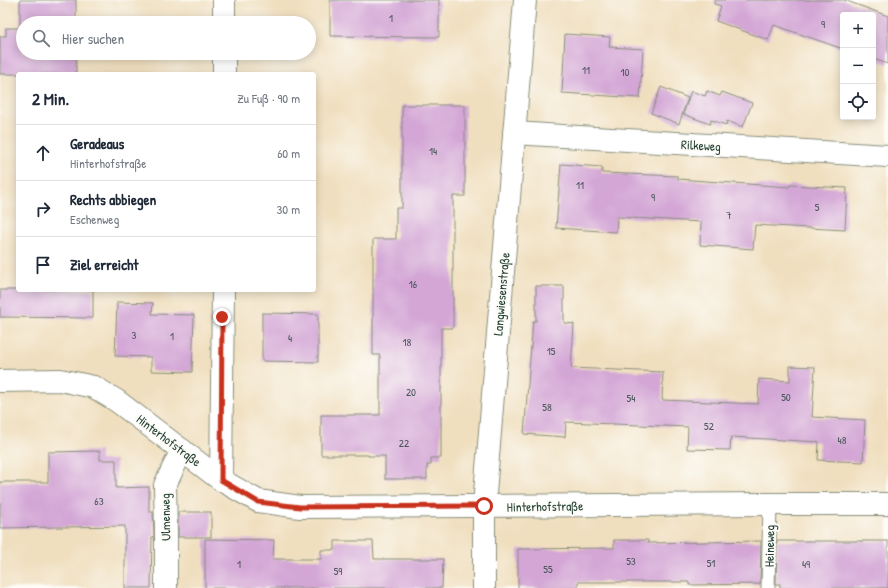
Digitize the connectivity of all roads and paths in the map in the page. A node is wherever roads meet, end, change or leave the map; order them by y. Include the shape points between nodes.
1 (224, 0) edge
2 (524, 0) edge
3 (224, 16) edge
4 (224, 60) edge
5 (224, 72) edge
6 (514, 134) junction
7 (888, 156) edge
8 (223, 292) edge
9 (0, 381) edge
10 (182, 450) junction
11 (221, 480) junction
12 (770, 504) junction
13 (888, 504) edge
14 (484, 506) junction
15 (166, 588) edge
16 (484, 588) edge
17 (768, 588) edge

1 - 3 street
2 - 6 street, Langwiesenstraße
4 - 5 street
6 - 7 street, Rilkeweg
6 - 14 street, Langwiesenstraße
8 - 11 street
9 - 10 street, Hinterhofstraße via 60,380 94,387 117,401
10 - 11 street, Hinterhofstraße
10 - 15 street, Ulmenweg via 165,485
11 - 14 street, Hinterhofstraße via 258,502 300,507
12 - 13 street, Hinterhofstraße
12 - 14 street, Hinterhofstraße
12 - 17 lane, Heineweg
14 - 16 street, Langwiesenstraße

